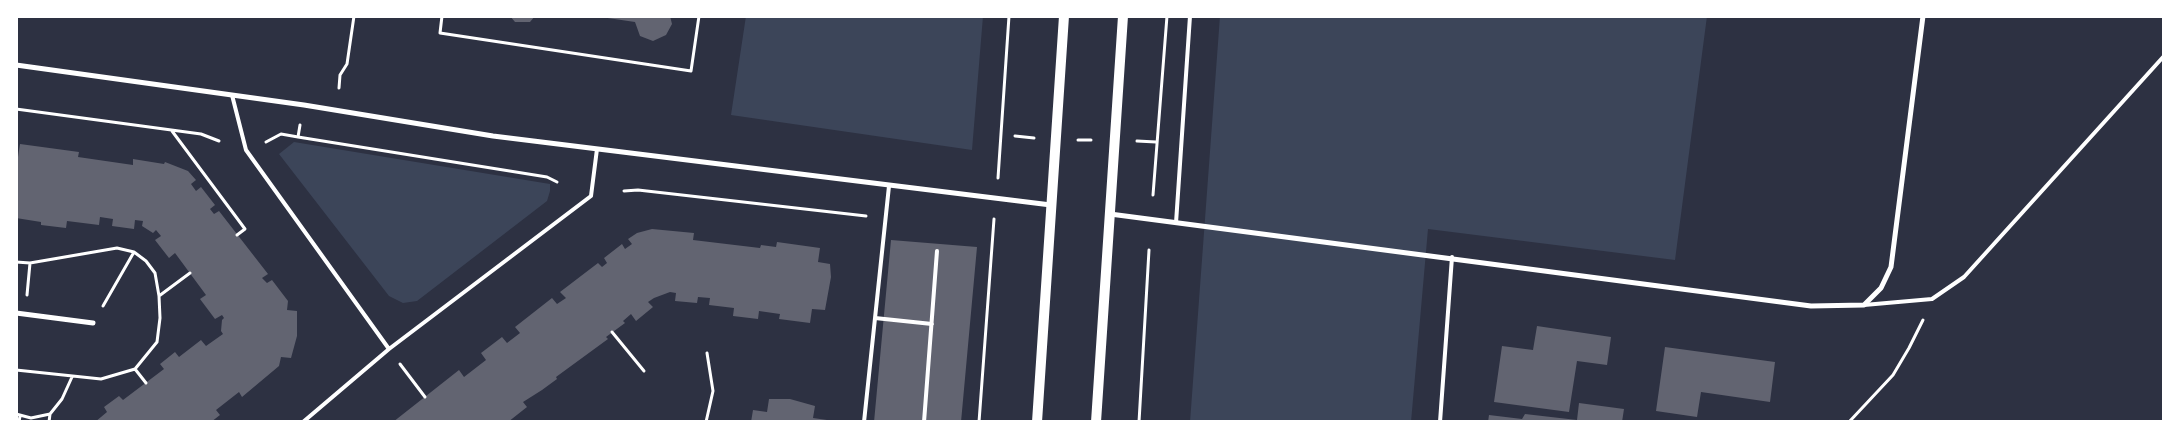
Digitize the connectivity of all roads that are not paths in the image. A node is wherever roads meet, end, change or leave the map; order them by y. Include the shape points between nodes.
1 (1064, 16) edge
2 (1122, 16) edge
3 (1190, 16) edge
4 (1923, 16) edge
5 (2164, 56) edge
6 (16, 65) edge
7 (232, 94) junction
8 (597, 149) junction
9 (889, 186) junction
10 (1051, 205) junction
11 (1110, 214) junction
12 (1176, 224) junction
13 (938, 251) dead end
14 (1452, 257) junction
15 (1864, 305) junction
16 (16, 313) edge
17 (875, 318) junction
18 (93, 323) road end
19 (932, 324) junction
20 (389, 349) junction
21 (303, 422) edge
22 (864, 422) edge
23 (924, 422) edge
24 (1038, 422) edge
25 (1096, 422) edge
26 (1440, 422) edge

1 - 10 main road
2 - 11 main road
3 - 12 lane
4 - 15 street via 1891,267 1882,288
5 - 15 lane via 1964,278 1932,299
6 - 7 street
7 - 8 street via 493,136
7 - 20 lane via 246,150
8 - 9 street
8 - 20 lane via 591,196
9 - 10 street
9 - 17 lane
10 - 24 main road
11 - 12 street
11 - 25 main road
12 - 14 street
13 - 19 lane
14 - 15 street via 1811,306
14 - 26 lane
16 - 18 street
17 - 19 lane
17 - 22 lane
19 - 23 lane
20 - 21 lane

